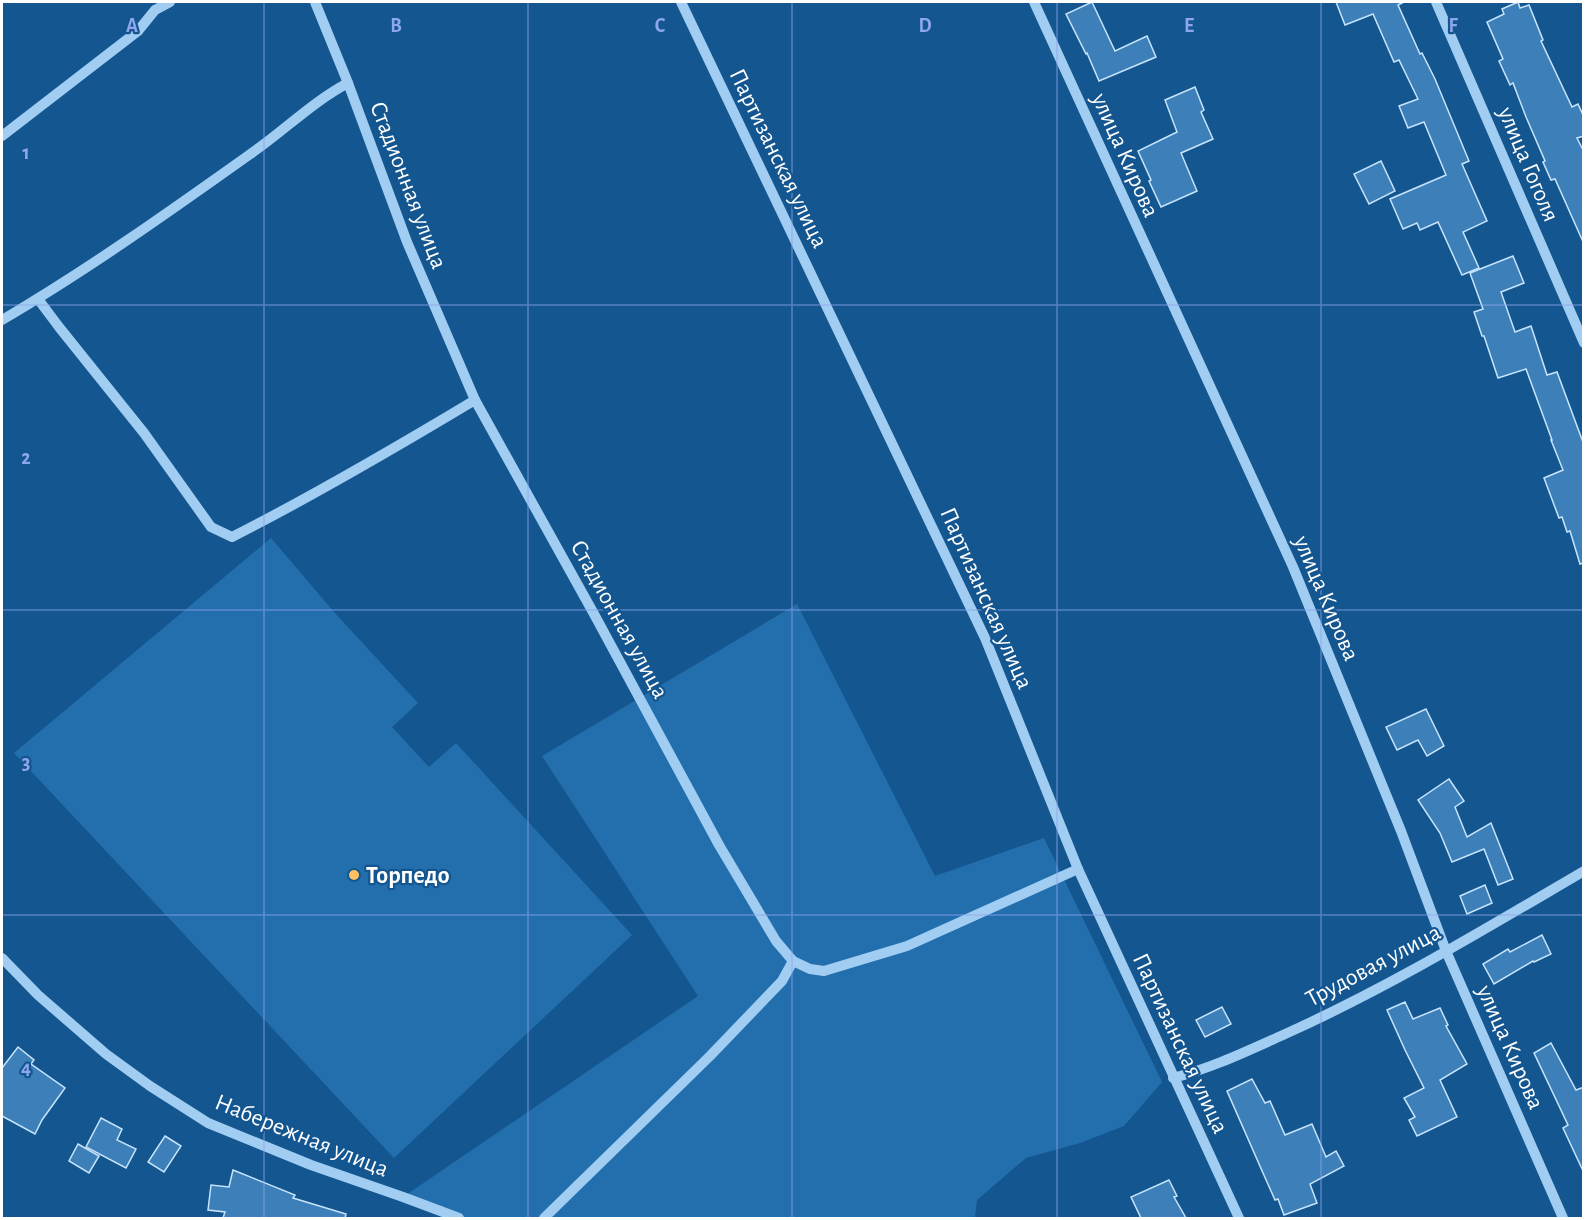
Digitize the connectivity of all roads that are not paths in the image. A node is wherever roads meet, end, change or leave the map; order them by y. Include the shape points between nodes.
1 (170, 2) edge
2 (315, 2) edge
3 (681, 2) edge
4 (1034, 2) edge
5 (1436, 2) edge
6 (348, 82) junction
7 (2, 136) edge
8 (38, 299) junction
9 (2, 320) edge
10 (1584, 343) edge
11 (475, 400) junction
12 (1078, 869) junction
13 (1584, 871) edge
14 (1446, 951) junction
15 (2, 958) edge
16 (793, 961) junction
17 (1173, 1078) junction
18 (459, 1218) edge
19 (544, 1218) edge
20 (1239, 1218) edge
21 (1563, 1218) edge

1 - 7 street via 155,10 138,31
2 - 6 street, Стадионная улица
3 - 12 street, Партизанская улица via 985,638
4 - 14 street, улица Кирова via 1293,567
5 - 10 street, улица Гоголя
6 - 8 street
6 - 11 street, Стадионная улица via 407,242
8 - 9 street
8 - 11 street via 144,433 211,528 232,537
11 - 16 street, Стадионная улица via 719,845 776,941
12 - 16 street via 907,946 824,971
12 - 17 street, Партизанская улица
13 - 14 street, Трудовая улица
14 - 17 street, Трудовая улица via 1336,1011 1202,1070
14 - 21 street, улица Кирова
15 - 18 street, Набережная улица via 106,1054 208,1124 311,1166
16 - 19 street via 782,981 718,1048
17 - 20 street, Партизанская улица

